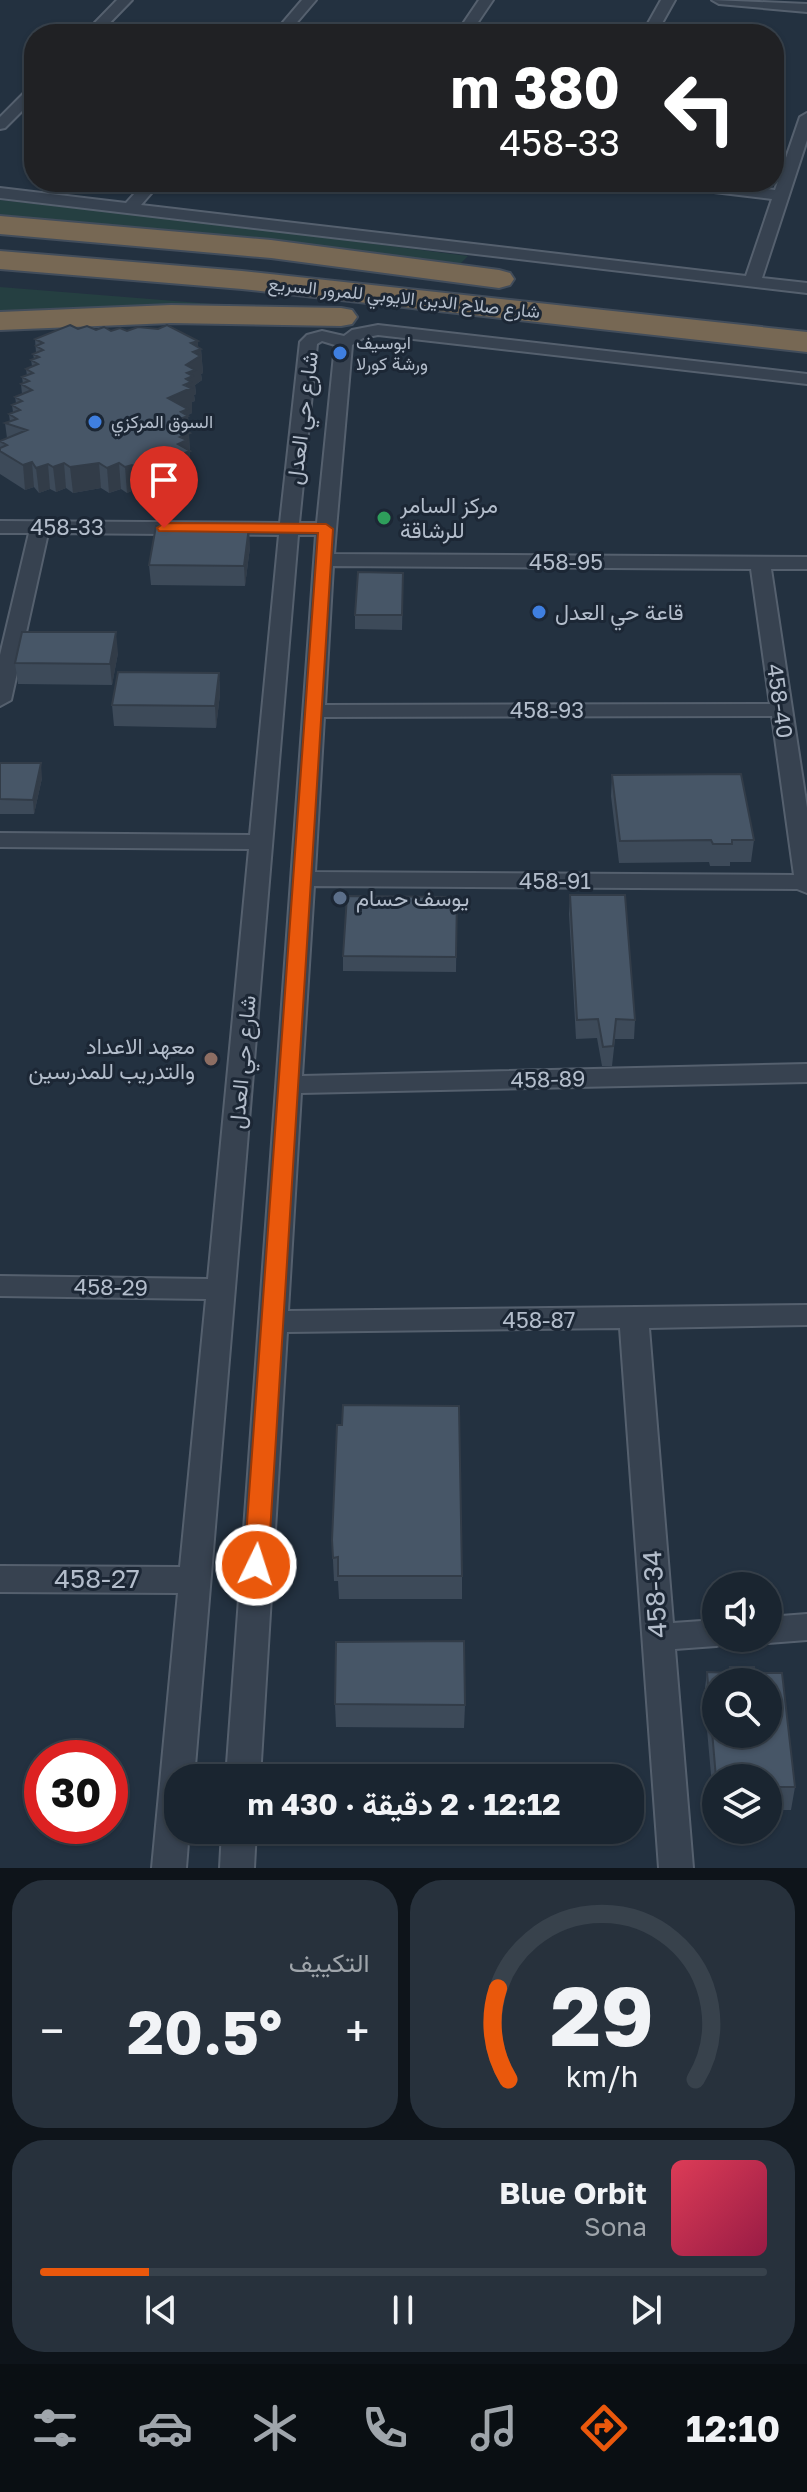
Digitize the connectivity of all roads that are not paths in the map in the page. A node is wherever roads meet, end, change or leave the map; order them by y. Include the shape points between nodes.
1 (125, 0) edge
2 (309, 0) edge
3 (486, 0) edge
4 (668, 0) edge
5 (719, 0) edge
6 (807, 8) edge
7 (101, 24) edge
8 (289, 24) edge
9 (470, 24) edge
10 (655, 24) edge
11 (24, 98) edge
12 (6, 111) edge
13 (807, 117) edge
14 (0, 125) edge
15 (784, 186) edge
16 (144, 192) edge
17 (756, 192) edge
18 (782, 192) edge
19 (0, 193) edge
20 (781, 195) junction
21 (130, 208) junction
22 (0, 225) edge
23 (0, 237) edge
24 (0, 260) edge
25 (0, 279) edge
26 (753, 280) junction
27 (807, 288) edge
28 (588, 291) junction
29 (807, 315) edge
30 (0, 321) edge
31 (494, 324) junction
32 (807, 342) edge
33 (344, 343) junction
34 (628, 347) junction
35 (807, 358) edge
36 (807, 379) edge
37 (0, 527) edge
38 (40, 527) junction
39 (289, 529) junction
40 (326, 529) junction
41 (324, 560) junction
42 (760, 563) junction
43 (807, 563) edge
44 (0, 700) edge
45 (781, 710) junction
46 (313, 711) junction
47 (0, 840) edge
48 (262, 842) junction
49 (303, 879) junction
50 (807, 884) edge
51 (807, 1073) edge
52 (289, 1085) junction
53 (0, 1286) edge
54 (222, 1289) junction
55 (807, 1315) edge
56 (634, 1319) junction
57 (272, 1322) junction
58 (0, 1579) edge
59 (195, 1580) junction
60 (807, 1627) edge
61 (782, 1629) edge
62 (702, 1634) edge
63 (658, 1637) junction
64 (244, 1764) edge
65 (238, 1844) edge
66 (169, 1868) edge
67 (237, 1868) edge
68 (676, 1868) edge

1 - 7 street
2 - 8 street
3 - 9 street
4 - 10 street
5 - 6 street
11 - 12 street
12 - 14 street
13 - 15 street
16 - 21 street
17 - 20 street
18 - 20 street
19 - 21 street
20 - 26 street
21 - 26 street
22 - 28 highway via 286,251
23 - 28 highway, شارع صلاح الدين الايوبي للمرور السريع
24 - 32 highway, شارع صلاح الدين الايوبي للمرور السريع via 242,280
25 - 31 highway
26 - 27 street
28 - 29 highway, شارع صلاح الدين الايوبي للمرور السريع
30 - 31 highway via 171,314
31 - 34 highway
33 - 34 street via 378,330
33 - 39 street, شارع حي العدل via 325,336 309,342
33 - 40 street, شارع حي العدل
34 - 35 highway
34 - 36 street
37 - 38 street, 458-33
38 - 39 street, 458-33
38 - 44 street
39 - 40 street, 458-33
39 - 48 street, شارع حي العدل
40 - 41 street, شارع حي العدل
41 - 42 street, 458-95
41 - 46 street, شارع حي العدل
42 - 43 street, 458-95
42 - 45 street, 458-40
45 - 46 street, 458-93
45 - 50 street, 458-40
46 - 49 street, شارع حي العدل
47 - 48 street
48 - 54 street, شارع حي العدل
49 - 50 street, 458-91
49 - 52 street, شارع حي العدل
51 - 52 street, 458-89
52 - 57 street, شارع حي العدل
53 - 54 street, 458-29
54 - 59 street, شارع حي العدل
55 - 56 street, 458-87
56 - 57 street, 458-87
56 - 63 street, 458-34
57 - 64 street, شارع حي العدل
58 - 59 street, 458-27
59 - 66 street, شارع حي العدل
60 - 61 street
62 - 63 street
63 - 68 street, 458-34
65 - 67 street

